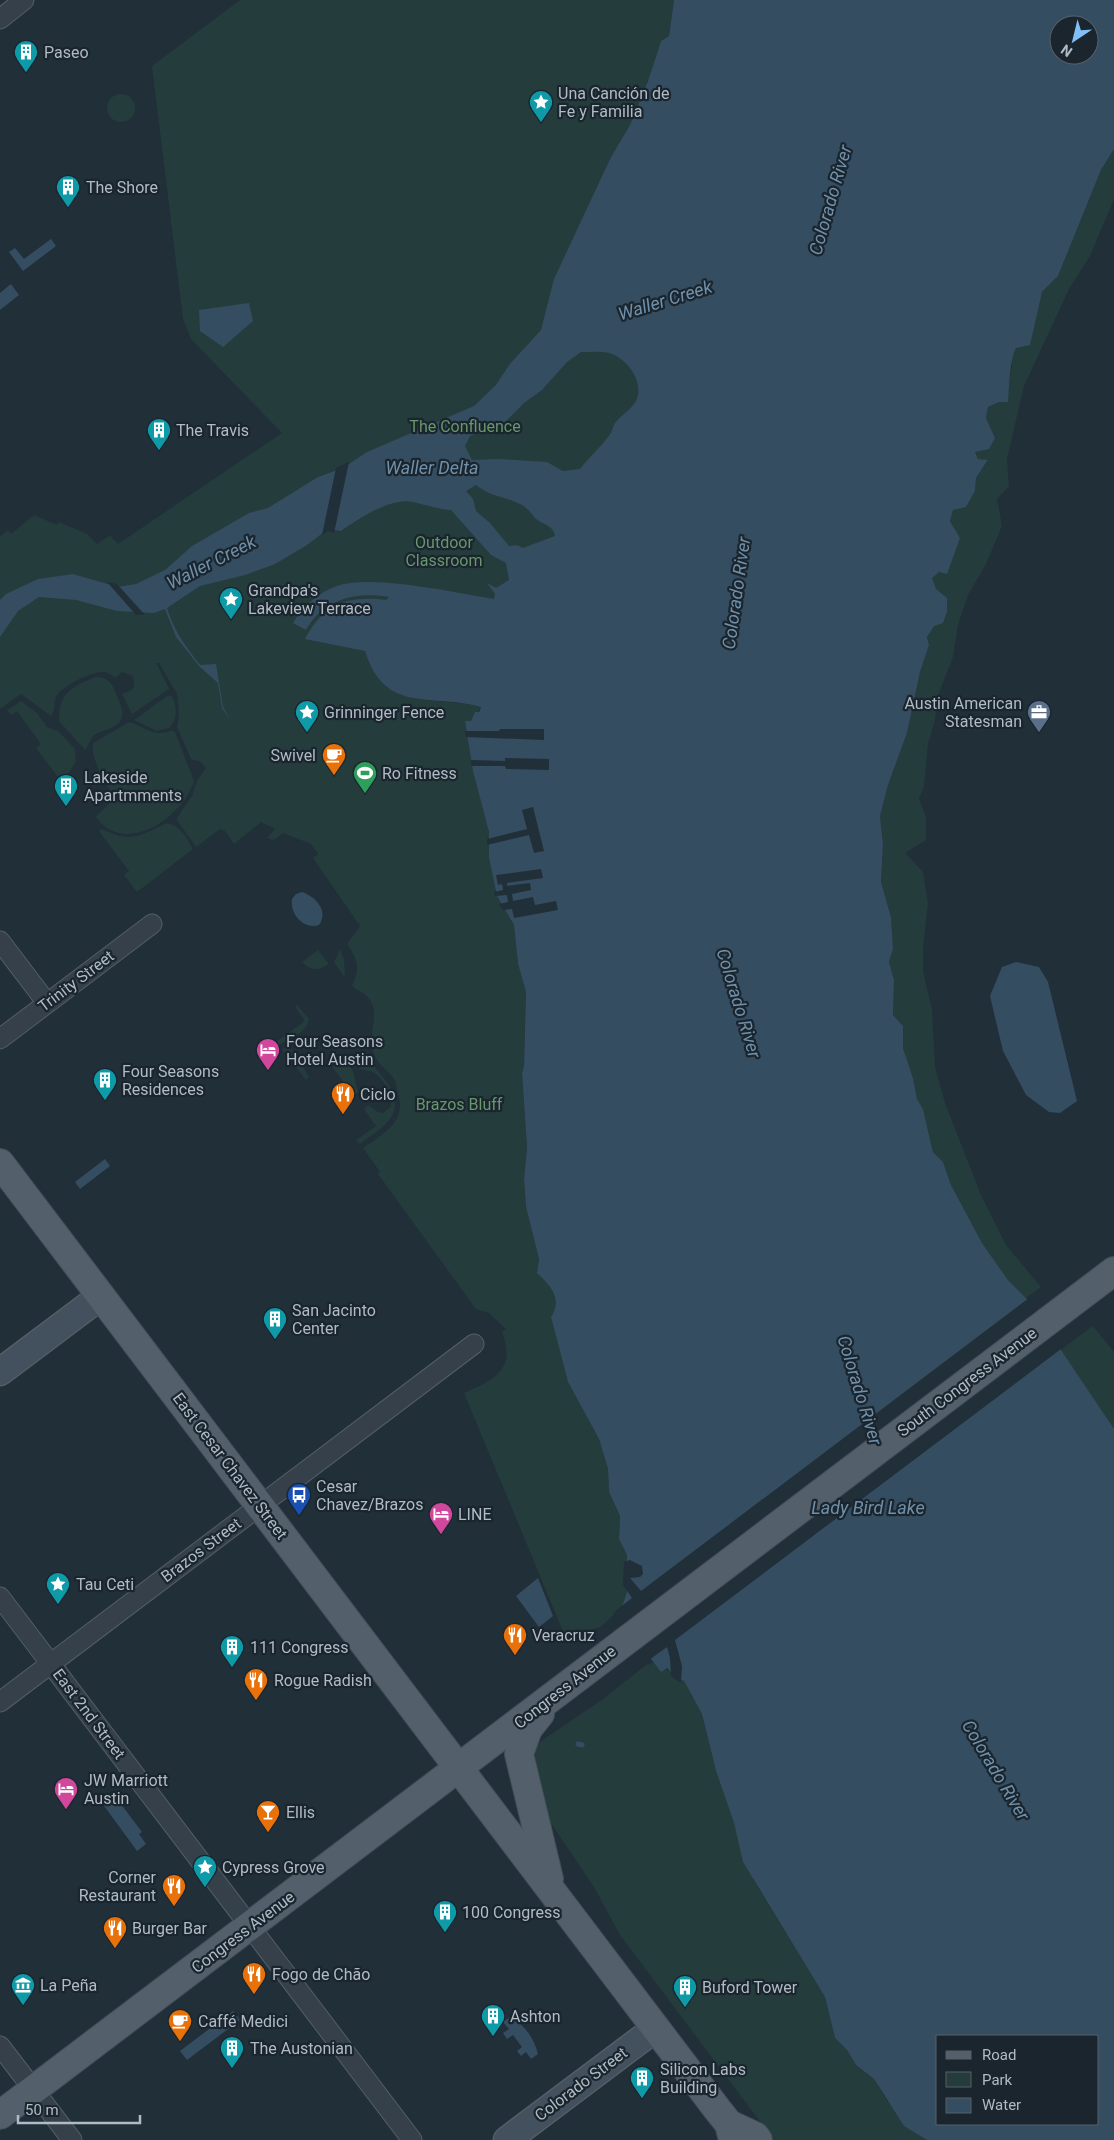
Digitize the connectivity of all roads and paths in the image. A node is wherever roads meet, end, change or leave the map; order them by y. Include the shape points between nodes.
1 (24, 0) edge
2 (0, 19) edge
3 (152, 924) dead end
4 (0, 941) edge
5 (47, 1003) junction
6 (0, 1038) edge
7 (0, 1163) edge
8 (1114, 1271) edge
9 (102, 1296) junction
10 (474, 1344) dead end
11 (0, 1372) edge
12 (260, 1505) junction
13 (0, 1597) edge
14 (628, 1638) joint
15 (50, 1663) junction
16 (552, 1696) junction
17 (0, 1702) edge
18 (460, 1769) junction
19 (552, 1891) junction
20 (250, 1927) junction
21 (656, 2028) junction
22 (0, 2046) edge
23 (34, 2090) junction
24 (0, 2115) edge
25 (731, 2132) edge
26 (72, 2140) edge
27 (412, 2140) edge
28 (507, 2140) edge
29 (758, 2140) edge

1 - 2 street
3 - 5 street, Trinity Street
4 - 5 street
5 - 6 street, Trinity Street
7 - 9 main road, East Cesar Chavez Street
8 - 14 main road, South Congress Avenue
9 - 11 main road
9 - 12 main road, East Cesar Chavez Street
10 - 12 street, Brazos Street
12 - 15 street, Brazos Street
12 - 18 main road, East Cesar Chavez Street
13 - 15 street, East 2nd Street
14 - 16 main road, Congress Avenue
15 - 17 street, Brazos Street
15 - 20 street, East 2nd Street
16 - 18 main road, Congress Avenue
16 - 19 main road via 528,1729 519,1754
18 - 19 main road, East Cesar Chavez Street
18 - 20 main road, Congress Avenue
19 - 21 main road, East Cesar Chavez Street
20 - 23 main road, Congress Avenue
20 - 27 street, East 2nd Street
21 - 25 main road, East Cesar Chavez Street
21 - 28 main road, Colorado Street
22 - 23 street
23 - 24 main road, Congress Avenue
23 - 26 street
25 - 29 main road via 755,2136

